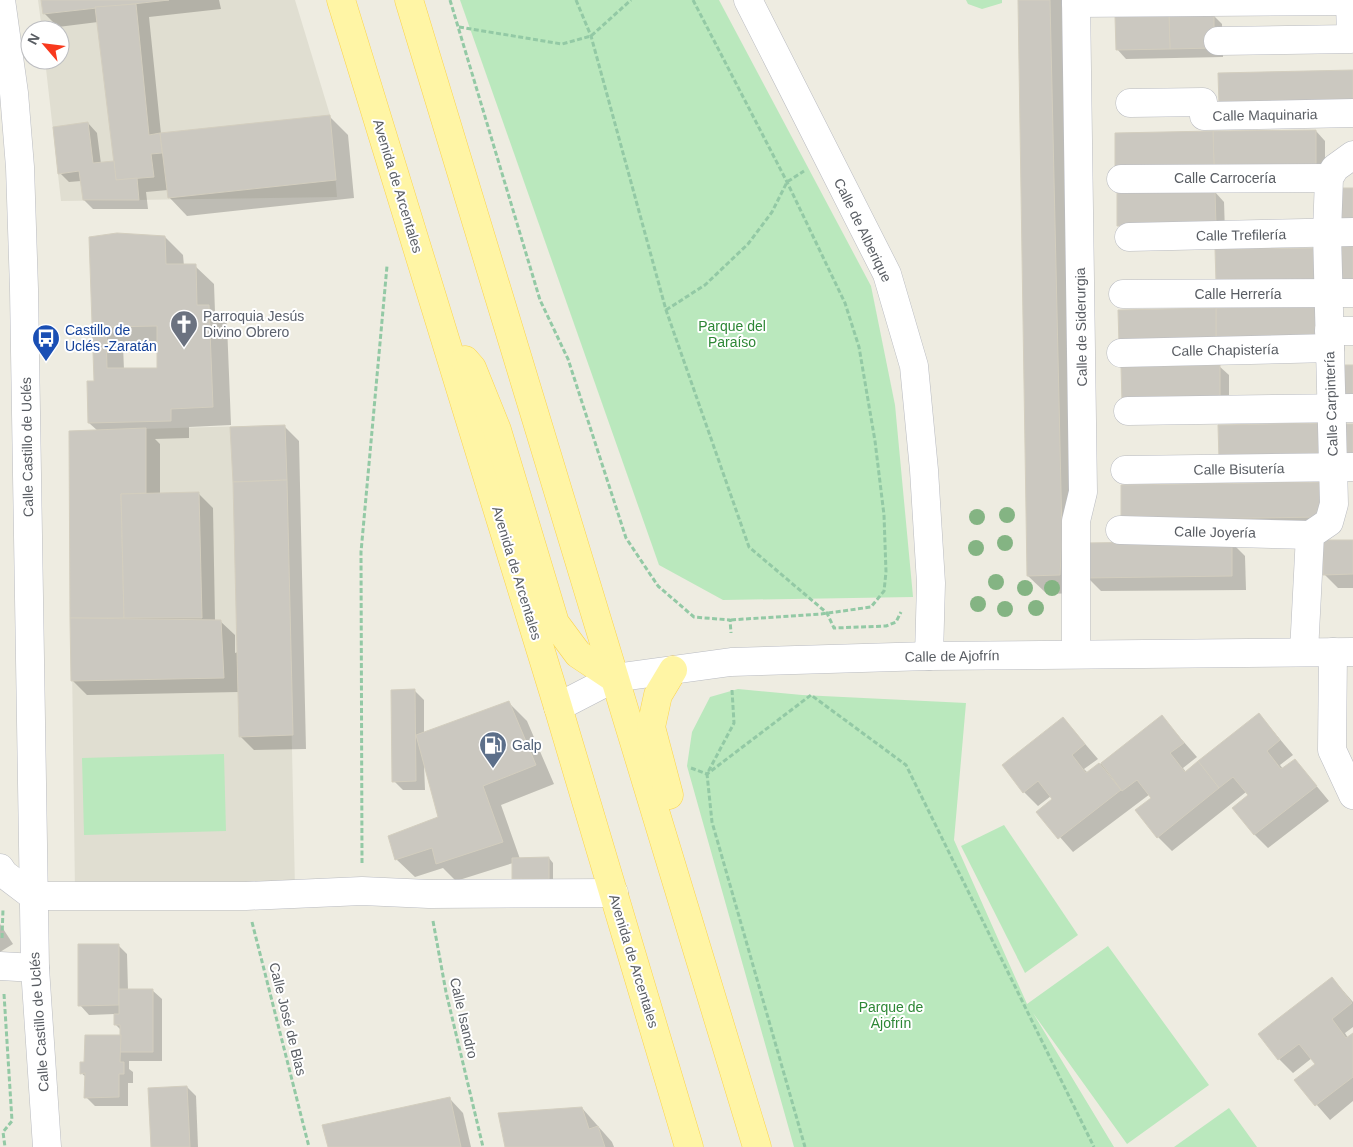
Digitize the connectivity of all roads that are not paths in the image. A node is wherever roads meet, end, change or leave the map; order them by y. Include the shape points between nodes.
1 (1, 0) edge
2 (341, 0) edge
3 (410, 0) edge
4 (748, 0) edge
5 (1350, 0) edge
6 (1076, 2) edge
7 (1218, 41) dead end
8 (1130, 103) dead end
9 (1353, 113) edge
10 (1353, 155) edge
11 (1121, 178) dead end
12 (1329, 178) junction
13 (1340, 233) edge
14 (1129, 237) dead end
15 (10, 238) edge
16 (1341, 293) edge
17 (1123, 294) dead end
18 (444, 333) junction
19 (1337, 337) edge
20 (1121, 353) dead end
21 (1342, 408) edge
22 (1128, 412) dead end
23 (1343, 467) edge
24 (1125, 470) dead end
25 (1331, 526) edge
26 (1120, 530) dead end
27 (1304, 652) junction
28 (1343, 652) edge
29 (1076, 654) junction
30 (928, 656) junction
31 (673, 670) junction
32 (614, 678) junction
33 (558, 707) junction
34 (1353, 795) edge
35 (0, 868) edge
36 (679, 892) junction
37 (614, 893) junction
38 (33, 896) junction
39 (0, 966) edge
40 (35, 968) junction
41 (47, 1147) edge
42 (689, 1147) edge
43 (757, 1147) edge

1 - 15 street, Calle Castillo de Uclés via 20,167
2 - 18 main road, Avenida de Arcentales
3 - 32 main road
4 - 30 street, Calle de Alberique via 887,274 914,366 930,583
5 - 6 street
5 - 7 street via 1351,39
6 - 29 street, Calle de Siderurgia via 1083,492 1076,521
8 - 9 street, Calle Maquinaria via 1203,102 1204,116
10 - 12 street via 1334,168
11 - 12 street, Calle Carrocería
12 - 13 street, Calle Carpintería
13 - 14 street, Calle Trefilería
13 - 16 street, Calle Carpintería
15 - 38 street, Calle Castillo de Uclés via 24,289
16 - 17 street, Calle Herrería
16 - 19 street, Calle Carpintería
18 - 32 main road via 472,368 497,430 555,623 578,654
18 - 33 main road, Avenida de Arcentales
19 - 20 street, Calle Chapistería
19 - 21 street, Calle Carpintería
21 - 22 street
21 - 23 street, Calle Carpintería
23 - 24 street, Calle Bisutería
23 - 25 street, Calle Carpintería
25 - 26 street, Calle Joyería
25 - 27 street, Calle Carpintería
27 - 28 street, Calle de Ajofrín
27 - 29 street, Calle de Ajofrín
28 - 34 street via 1332,750
29 - 30 street, Calle de Ajofrín
30 - 31 street, Calle de Ajofrín via 731,662
31 - 32 street, Calle de Ajofrín
31 - 36 main road via 658,696 651,727 690,866
32 - 33 street, Calle de Ajofrín
32 - 36 main road
33 - 37 main road, Avenida de Arcentales
35 - 38 street
36 - 43 main road
37 - 38 street via 362,891 246,896
37 - 42 main road, Avenida de Arcentales
38 - 40 street, Calle Castillo de Uclés
39 - 40 street
40 - 41 street, Calle Castillo de Uclés

